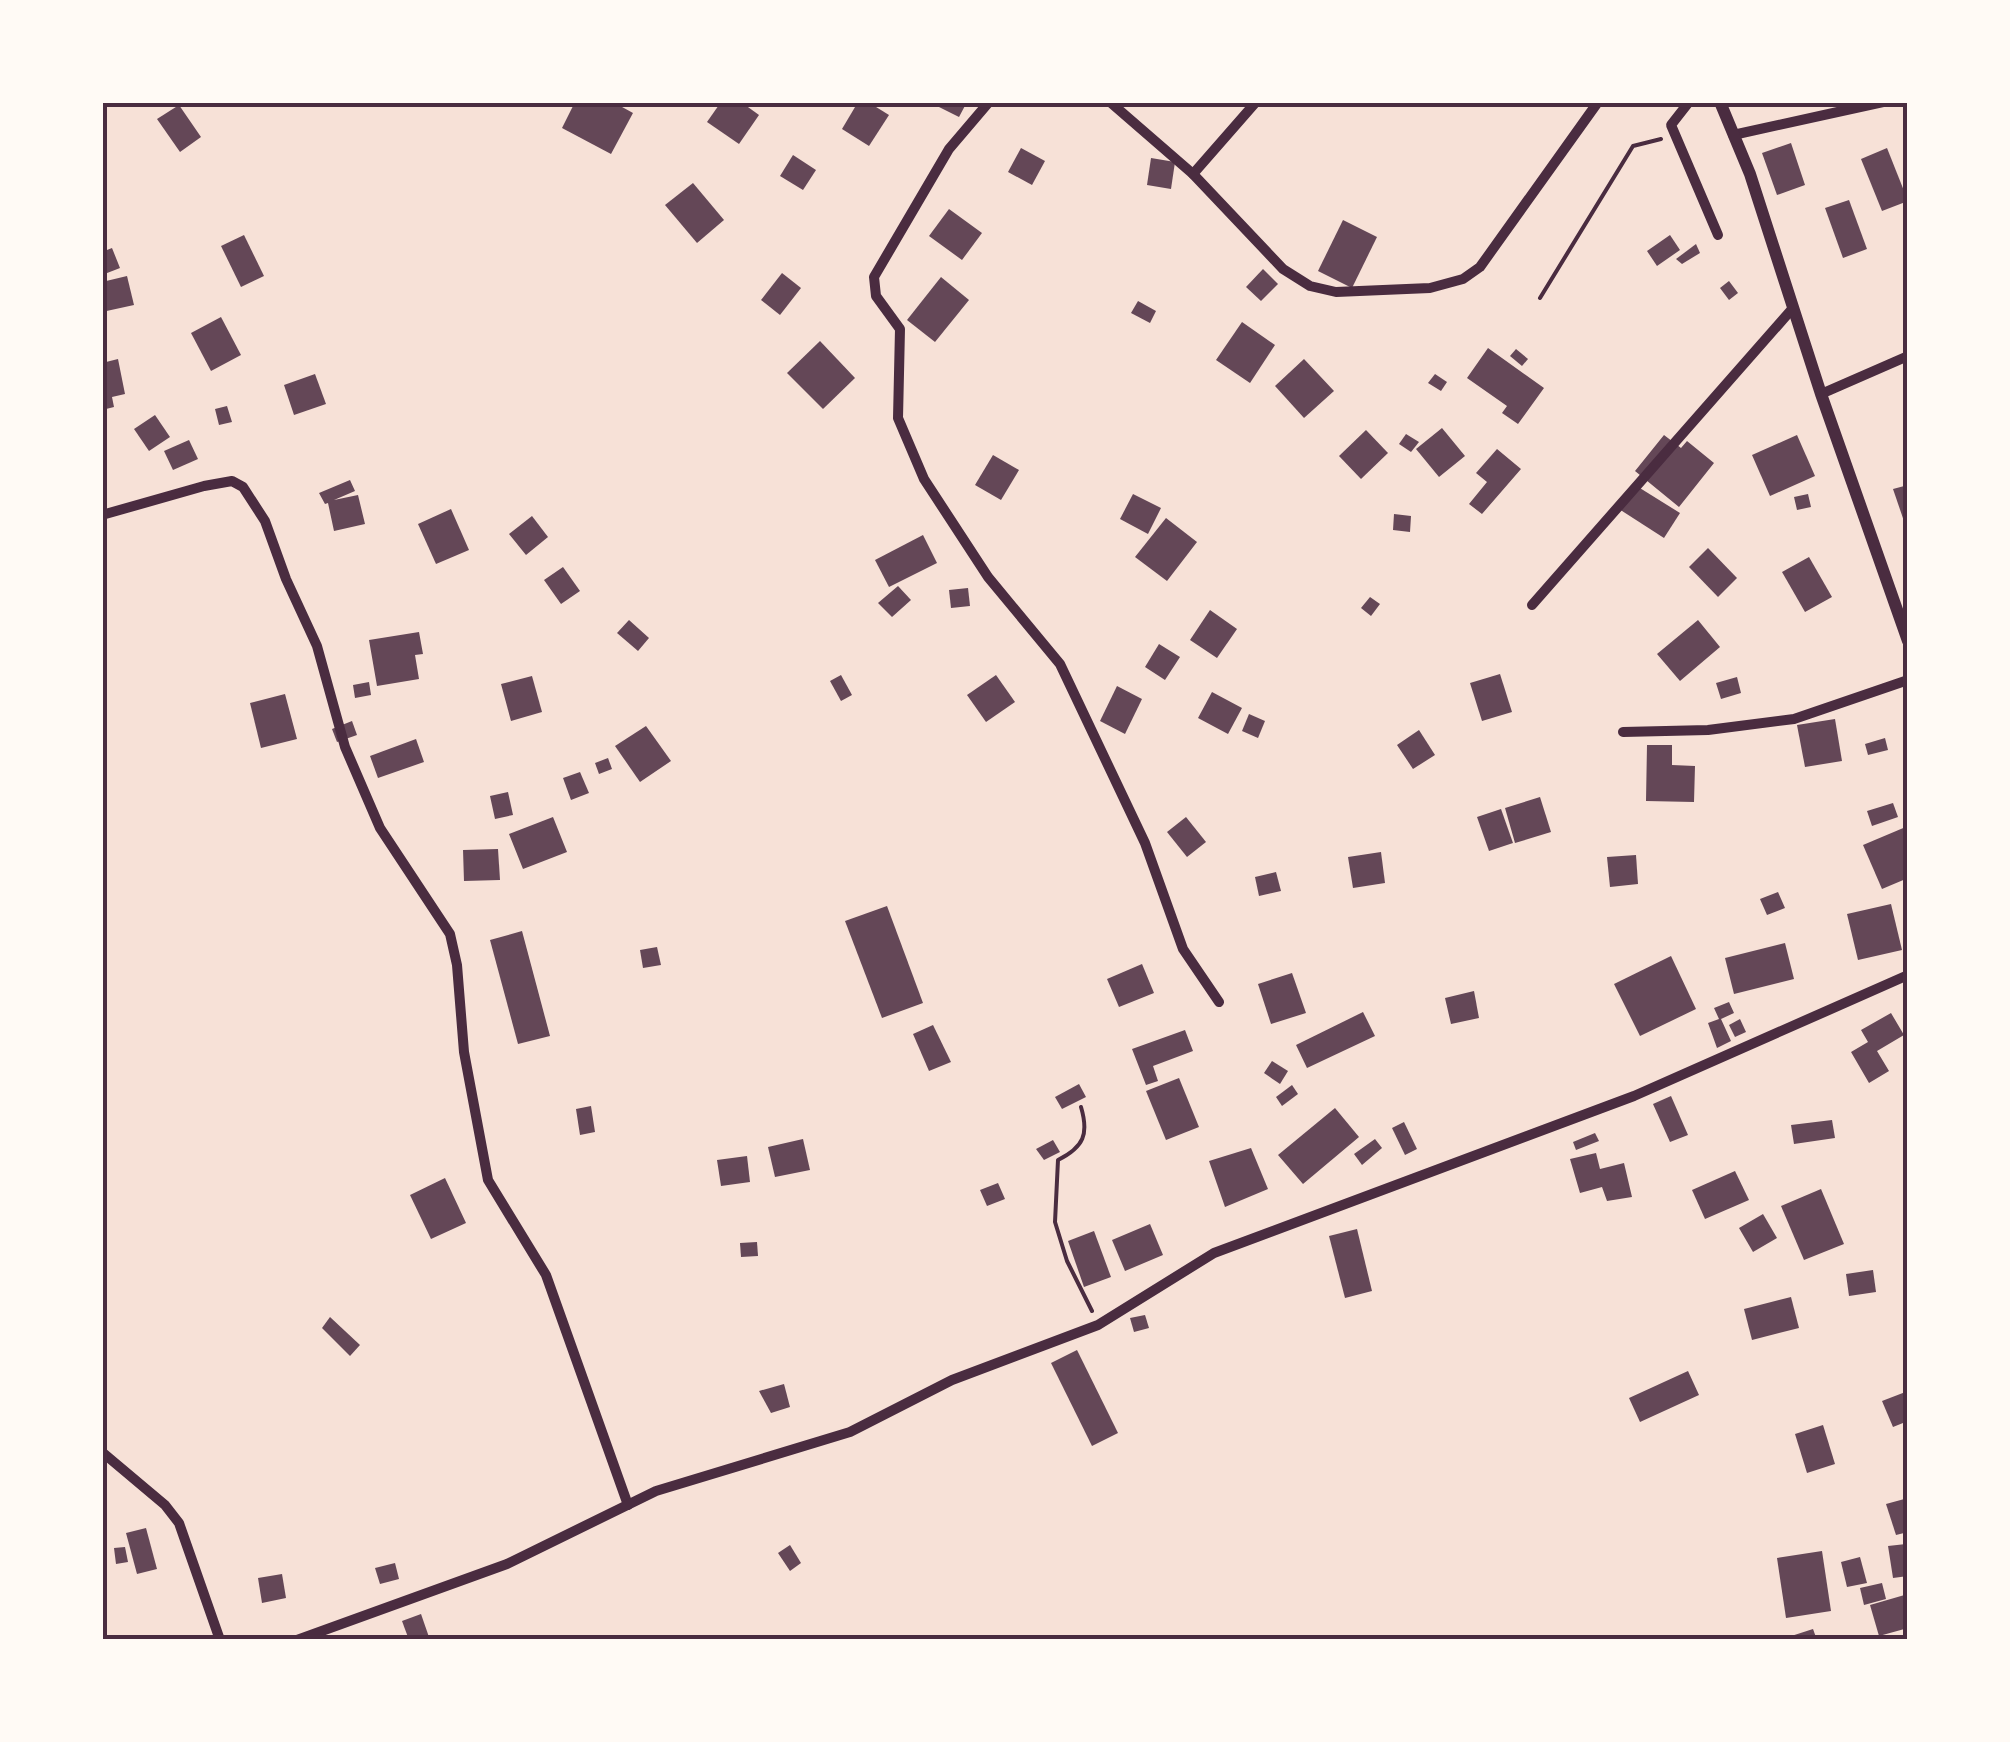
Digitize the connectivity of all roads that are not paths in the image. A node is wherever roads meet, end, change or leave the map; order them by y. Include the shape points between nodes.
1 (989, 102) edge
2 (1110, 102) edge
3 (1256, 102) edge
4 (1598, 102) edge
5 (1689, 102) edge
6 (1720, 102) edge
7 (1883, 102) edge
8 (1733, 135) junction
9 (1193, 174) junction
10 (1718, 235) dead end
11 (1793, 308) junction
12 (1908, 356) edge
13 (1821, 394) junction
14 (102, 515) edge
15 (1532, 604) dead end
16 (1908, 641) edge
17 (1908, 680) edge
18 (1623, 732) dead end
19 (1908, 975) edge
20 (1219, 1002) dead end
21 (102, 1452) edge
22 (628, 1505) junction
23 (220, 1640) edge
24 (297, 1640) edge

1 - 20 street via 949,149 874,277 876,296 900,329 898,418 924,479 988,577 1060,664 1145,843 1183,949
2 - 9 street
3 - 9 street
4 - 9 street via 1480,267 1430,288 1336,292 1310,286 1284,269
5 - 10 street via 1671,125
6 - 8 street
7 - 8 street
8 - 11 street
11 - 13 street
11 - 15 street
12 - 13 street
13 - 16 street
14 - 22 street via 232,481 266,521 380,828 450,934 488,1180 546,1275
17 - 18 street via 1794,719
19 - 22 street via 1634,1096 1214,1253 1098,1325 952,1380 850,1432
21 - 23 street via 179,1523
22 - 24 street via 507,1564

